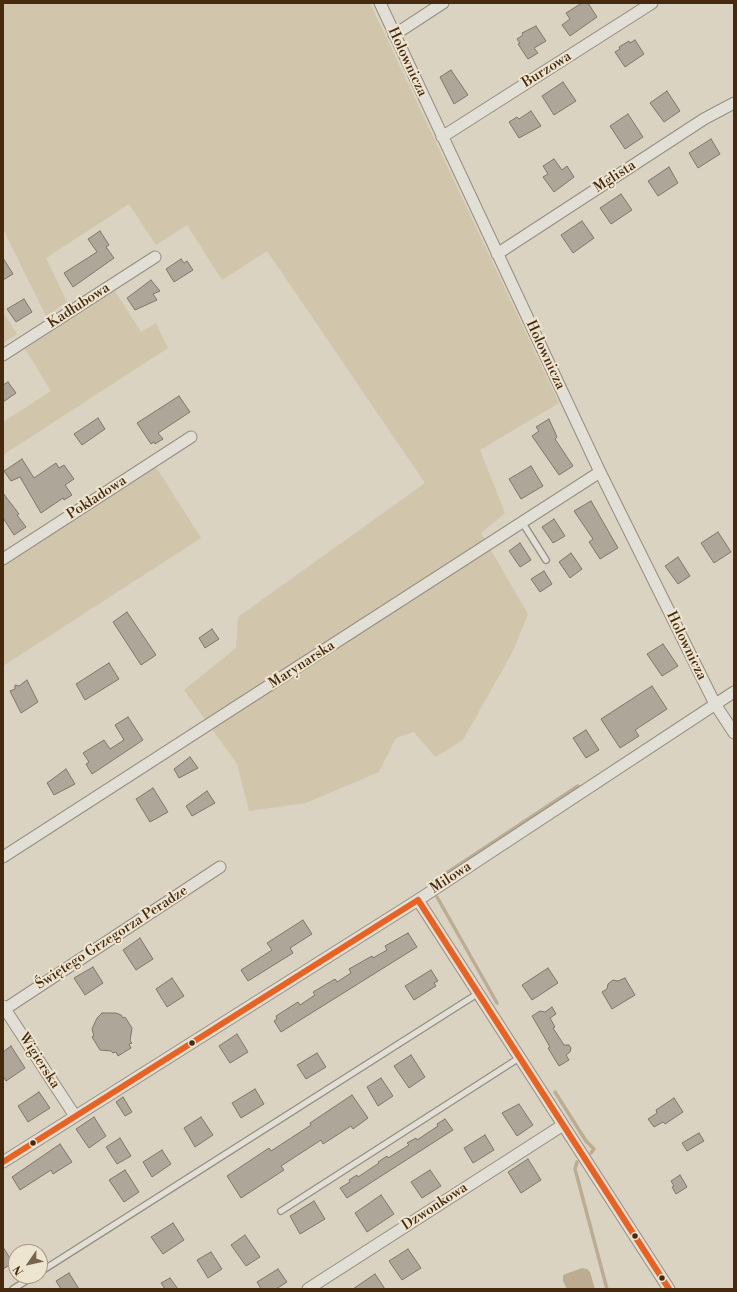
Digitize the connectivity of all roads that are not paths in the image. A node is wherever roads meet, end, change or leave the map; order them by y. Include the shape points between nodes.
1 (380, 3) edge
2 (443, 3) edge
3 (652, 3) edge
4 (394, 35) junction
5 (734, 103) edge
6 (442, 137) junction
7 (497, 254) junction
8 (155, 257) dead end
9 (3, 355) edge
10 (191, 437) dead end
11 (600, 472) junction
12 (522, 522) junction
13 (3, 559) edge
14 (546, 560) dead end
15 (734, 692) edge
16 (715, 704) junction
17 (734, 733) edge
18 (3, 857) edge
19 (220, 867) dead end
20 (418, 900) junction
21 (477, 994) junction
22 (4, 1007) edge
23 (519, 1058) junction
24 (75, 1116) junction
25 (563, 1125) junction
26 (3, 1162) edge
27 (281, 1210) dead end
28 (48, 1267) edge
29 (308, 1289) edge
30 (669, 1289) edge

1 - 4 street, Holownicza
2 - 4 street
3 - 6 street, Burzowa
4 - 6 street, Holownicza
5 - 7 street, Mglista via 704,119
6 - 7 street, Holownicza
7 - 11 street, Holownicza
8 - 9 street, Kadłubowa
10 - 13 street, Pokładowa
11 - 12 street, Marynarska
11 - 16 street, Holownicza
12 - 14 lane
12 - 18 street, Marynarska
15 - 16 street, Milowa
16 - 17 street, Holownicza
16 - 20 street, Milowa
19 - 22 street, Świętego Grzegorza Peradze
20 - 21 street
20 - 24 street, Milowa
21 - 23 street
21 - 28 lane
22 - 24 street, Wigierska
23 - 25 street
23 - 27 lane
24 - 26 street, Milowa
25 - 29 street, Dzwonkowa
25 - 30 street

